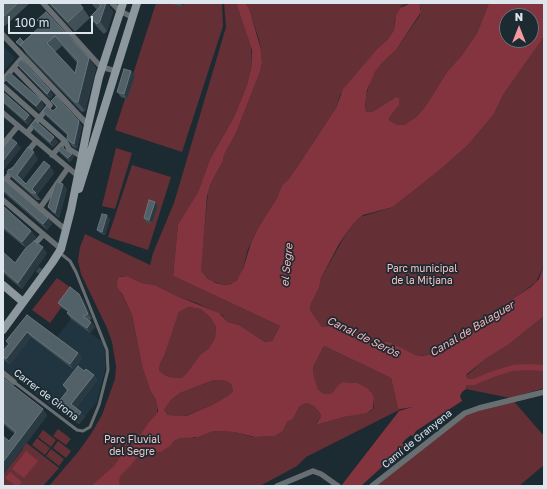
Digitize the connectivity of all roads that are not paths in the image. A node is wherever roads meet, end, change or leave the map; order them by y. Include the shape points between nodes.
1 (43, 3) edge
2 (112, 3) edge
3 (137, 3) edge
4 (121, 7) edge
5 (132, 17) junction
6 (3, 34) edge
7 (23, 56) junction
8 (101, 67) junction
9 (14, 68) junction
10 (116, 70) junction
11 (3, 80) edge
12 (3, 86) edge
13 (60, 95) junction
14 (50, 106) junction
15 (3, 113) edge
16 (40, 118) junction
17 (88, 122) junction
18 (100, 123) junction
19 (18, 126) junction
20 (27, 133) junction
21 (96, 137) junction
22 (36, 141) junction
23 (65, 141) junction
24 (3, 144) edge
25 (52, 156) junction
26 (82, 157) junction
27 (21, 160) edge
28 (16, 166) edge
29 (68, 168) junction
30 (5, 177) edge
31 (80, 178) junction
32 (3, 200) edge
33 (40, 208) junction
34 (66, 230) junction
35 (43, 234) junction
36 (29, 251) edge
37 (60, 251) junction
38 (3, 285) edge
39 (23, 302) junction
40 (6, 320) edge
41 (3, 330) edge
42 (3, 373) edge
43 (14, 382) joint
44 (544, 392) edge
45 (277, 486) edge
46 (338, 486) edge
47 (372, 486) edge

1 - 8 street
2 - 4 street
3 - 5 street
4 - 5 street
4 - 8 street
5 - 10 street
6 - 7 street
7 - 9 street
7 - 13 street
8 - 10 street
8 - 17 street
9 - 11 street
9 - 14 street
10 - 18 street
12 - 16 street
13 - 14 street
13 - 17 street
14 - 16 street
15 - 19 street
16 - 20 street
16 - 23 street
17 - 18 street via 94,125
17 - 21 street
17 - 26 street
18 - 21 street
19 - 20 street
19 - 24 street
20 - 22 street
21 - 31 street
22 - 25 street
22 - 27 street
23 - 25 street
23 - 26 street via 68,149
25 - 29 street
26 - 31 street
28 - 30 street
29 - 31 street
29 - 33 street
30 - 33 street
31 - 34 street
32 - 35 street
33 - 34 street
34 - 37 street
35 - 36 street
35 - 37 street
37 - 39 street
37 - 43 lane, Carrer de Girona via 76,272 107,350 107,377 99,405 87,429 78,430
38 - 39 street
39 - 40 street
40 - 41 street
42 - 43 street, Carrer de Girona
44 - 47 street, Camí de Granyena via 465,413
45 - 46 street via 313,470

